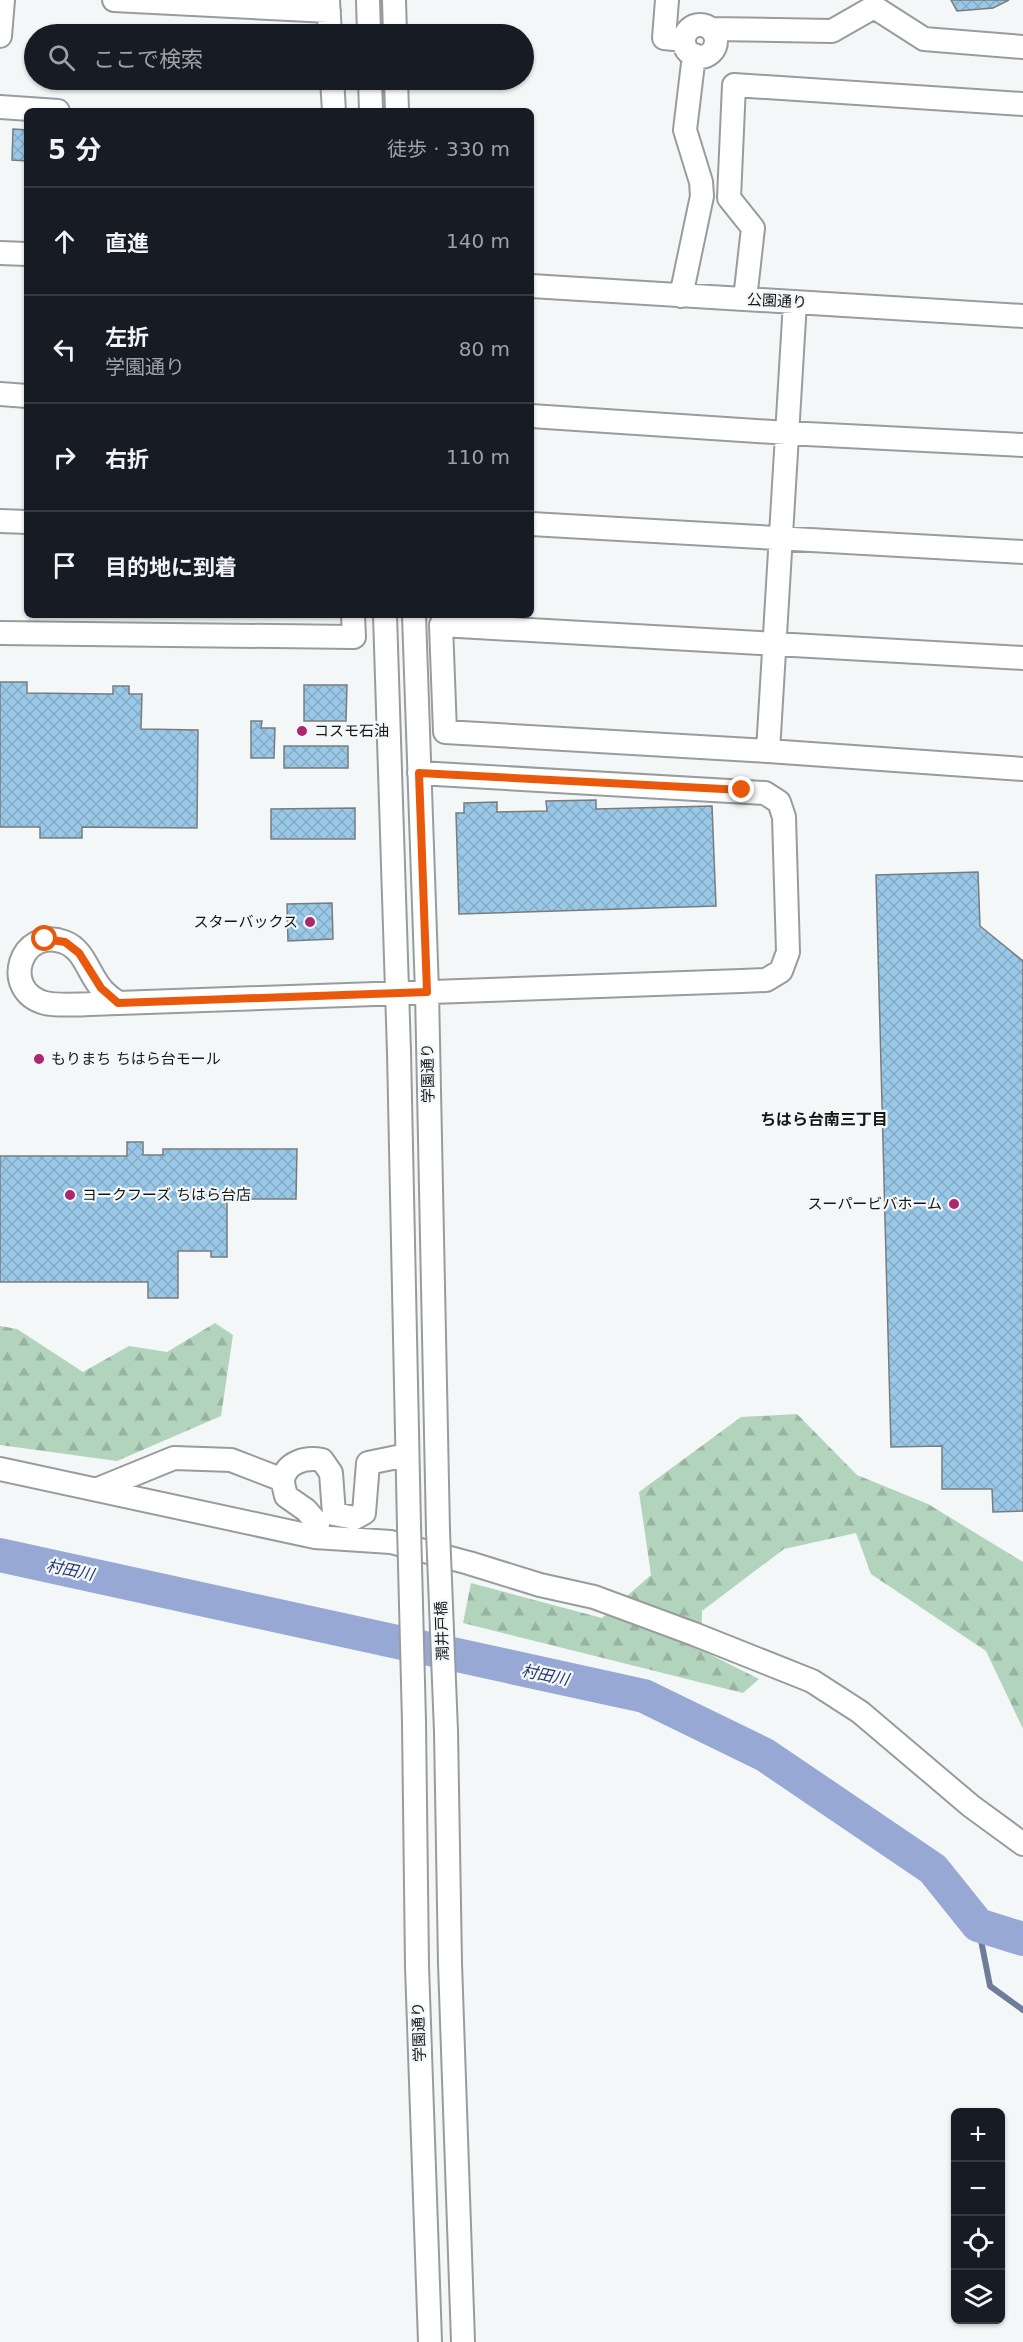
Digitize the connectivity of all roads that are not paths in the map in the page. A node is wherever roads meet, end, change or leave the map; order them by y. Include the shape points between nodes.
1 (3, 0) edge
2 (114, 0) edge
3 (368, 0) edge
4 (394, 0) edge
5 (667, 0) edge
6 (874, 4) edge
7 (329, 5) edge
8 (330, 24) edge
9 (369, 24) edge
10 (395, 24) edge
11 (0, 36) edge
12 (1023, 47) edge
13 (689, 48) junction
14 (333, 90) edge
15 (370, 90) edge
16 (396, 90) edge
17 (1023, 104) edge
18 (0, 107) edge
19 (334, 108) edge
20 (371, 108) edge
21 (397, 108) edge
22 (24, 109) edge
23 (0, 253) edge
24 (24, 254) edge
25 (534, 286) edge
26 (681, 296) junction
27 (745, 299) junction
28 (795, 302) junction
29 (1023, 316) edge
30 (0, 394) edge
31 (24, 396) edge
32 (534, 416) edge
33 (787, 433) junction
34 (1023, 445) edge
35 (0, 521) edge
36 (24, 522) edge
37 (534, 524) edge
38 (781, 538) junction
39 (1023, 552) edge
40 (353, 618) edge
41 (385, 618) edge
42 (414, 618) edge
43 (0, 633) edge
44 (774, 643) junction
45 (1023, 658) edge
46 (768, 751) junction
47 (1023, 769) edge
48 (419, 773) junction
49 (427, 992) junction
50 (396, 993) junction
51 (118, 1003) dead end
52 (407, 1455) junction
53 (0, 1469) edge
54 (283, 1480) junction
55 (98, 1490) junction
56 (409, 1526) joint
57 (438, 1531) joint
58 (315, 1537) junction
59 (414, 1722) joint
60 (1023, 1845) edge
61 (430, 2342) edge
62 (463, 2342) edge

1 - 11 street
2 - 7 street
3 - 9 street
4 - 10 street
5 - 13 street via 664,38
6 - 12 street via 924,39
6 - 13 street via 832,31 712,29 715,47 706,56
7 - 8 street
13 - 26 street via 685,130 702,196
14 - 19 street
15 - 20 street
16 - 21 street
17 - 27 street via 734,85 729,198 753,228
18 - 22 street
23 - 24 street
25 - 26 street, 公園通り
26 - 27 street, 公園通り
27 - 28 street, 公園通り
28 - 29 street, 公園通り
28 - 33 street
30 - 31 street
32 - 33 street
33 - 34 street
33 - 38 street
35 - 36 street
37 - 38 street
38 - 39 street
38 - 44 street
40 - 43 street via 354,637
41 - 50 street, 学園通り
42 - 48 street, 学園通り
44 - 45 street
44 - 46 street
44 - 46 street via 441,625 445,732
46 - 47 street
48 - 49 street, 学園通り
48 - 49 street via 742,790 772,797 779,802 784,817 788,952 781,971 766,980
49 - 50 street
49 - 57 street, 学園通り
50 - 51 street
50 - 52 street, 学園通り
52 - 54 street via 368,1463 364,1513 355,1518 334,1514 331,1473 322,1460 308,1458 291,1465
52 - 56 street, 学園通り
53 - 55 street
54 - 55 street via 231,1460 174,1458
54 - 58 street via 286,1496 318,1524
55 - 58 street
56 - 59 street, 潤井戸橋, bridge
57 - 62 street, 潤井戸橋, bridge
58 - 60 street via 391,1542 594,1597 812,1681 860,1712
59 - 61 street, 学園通り via 417,1966

